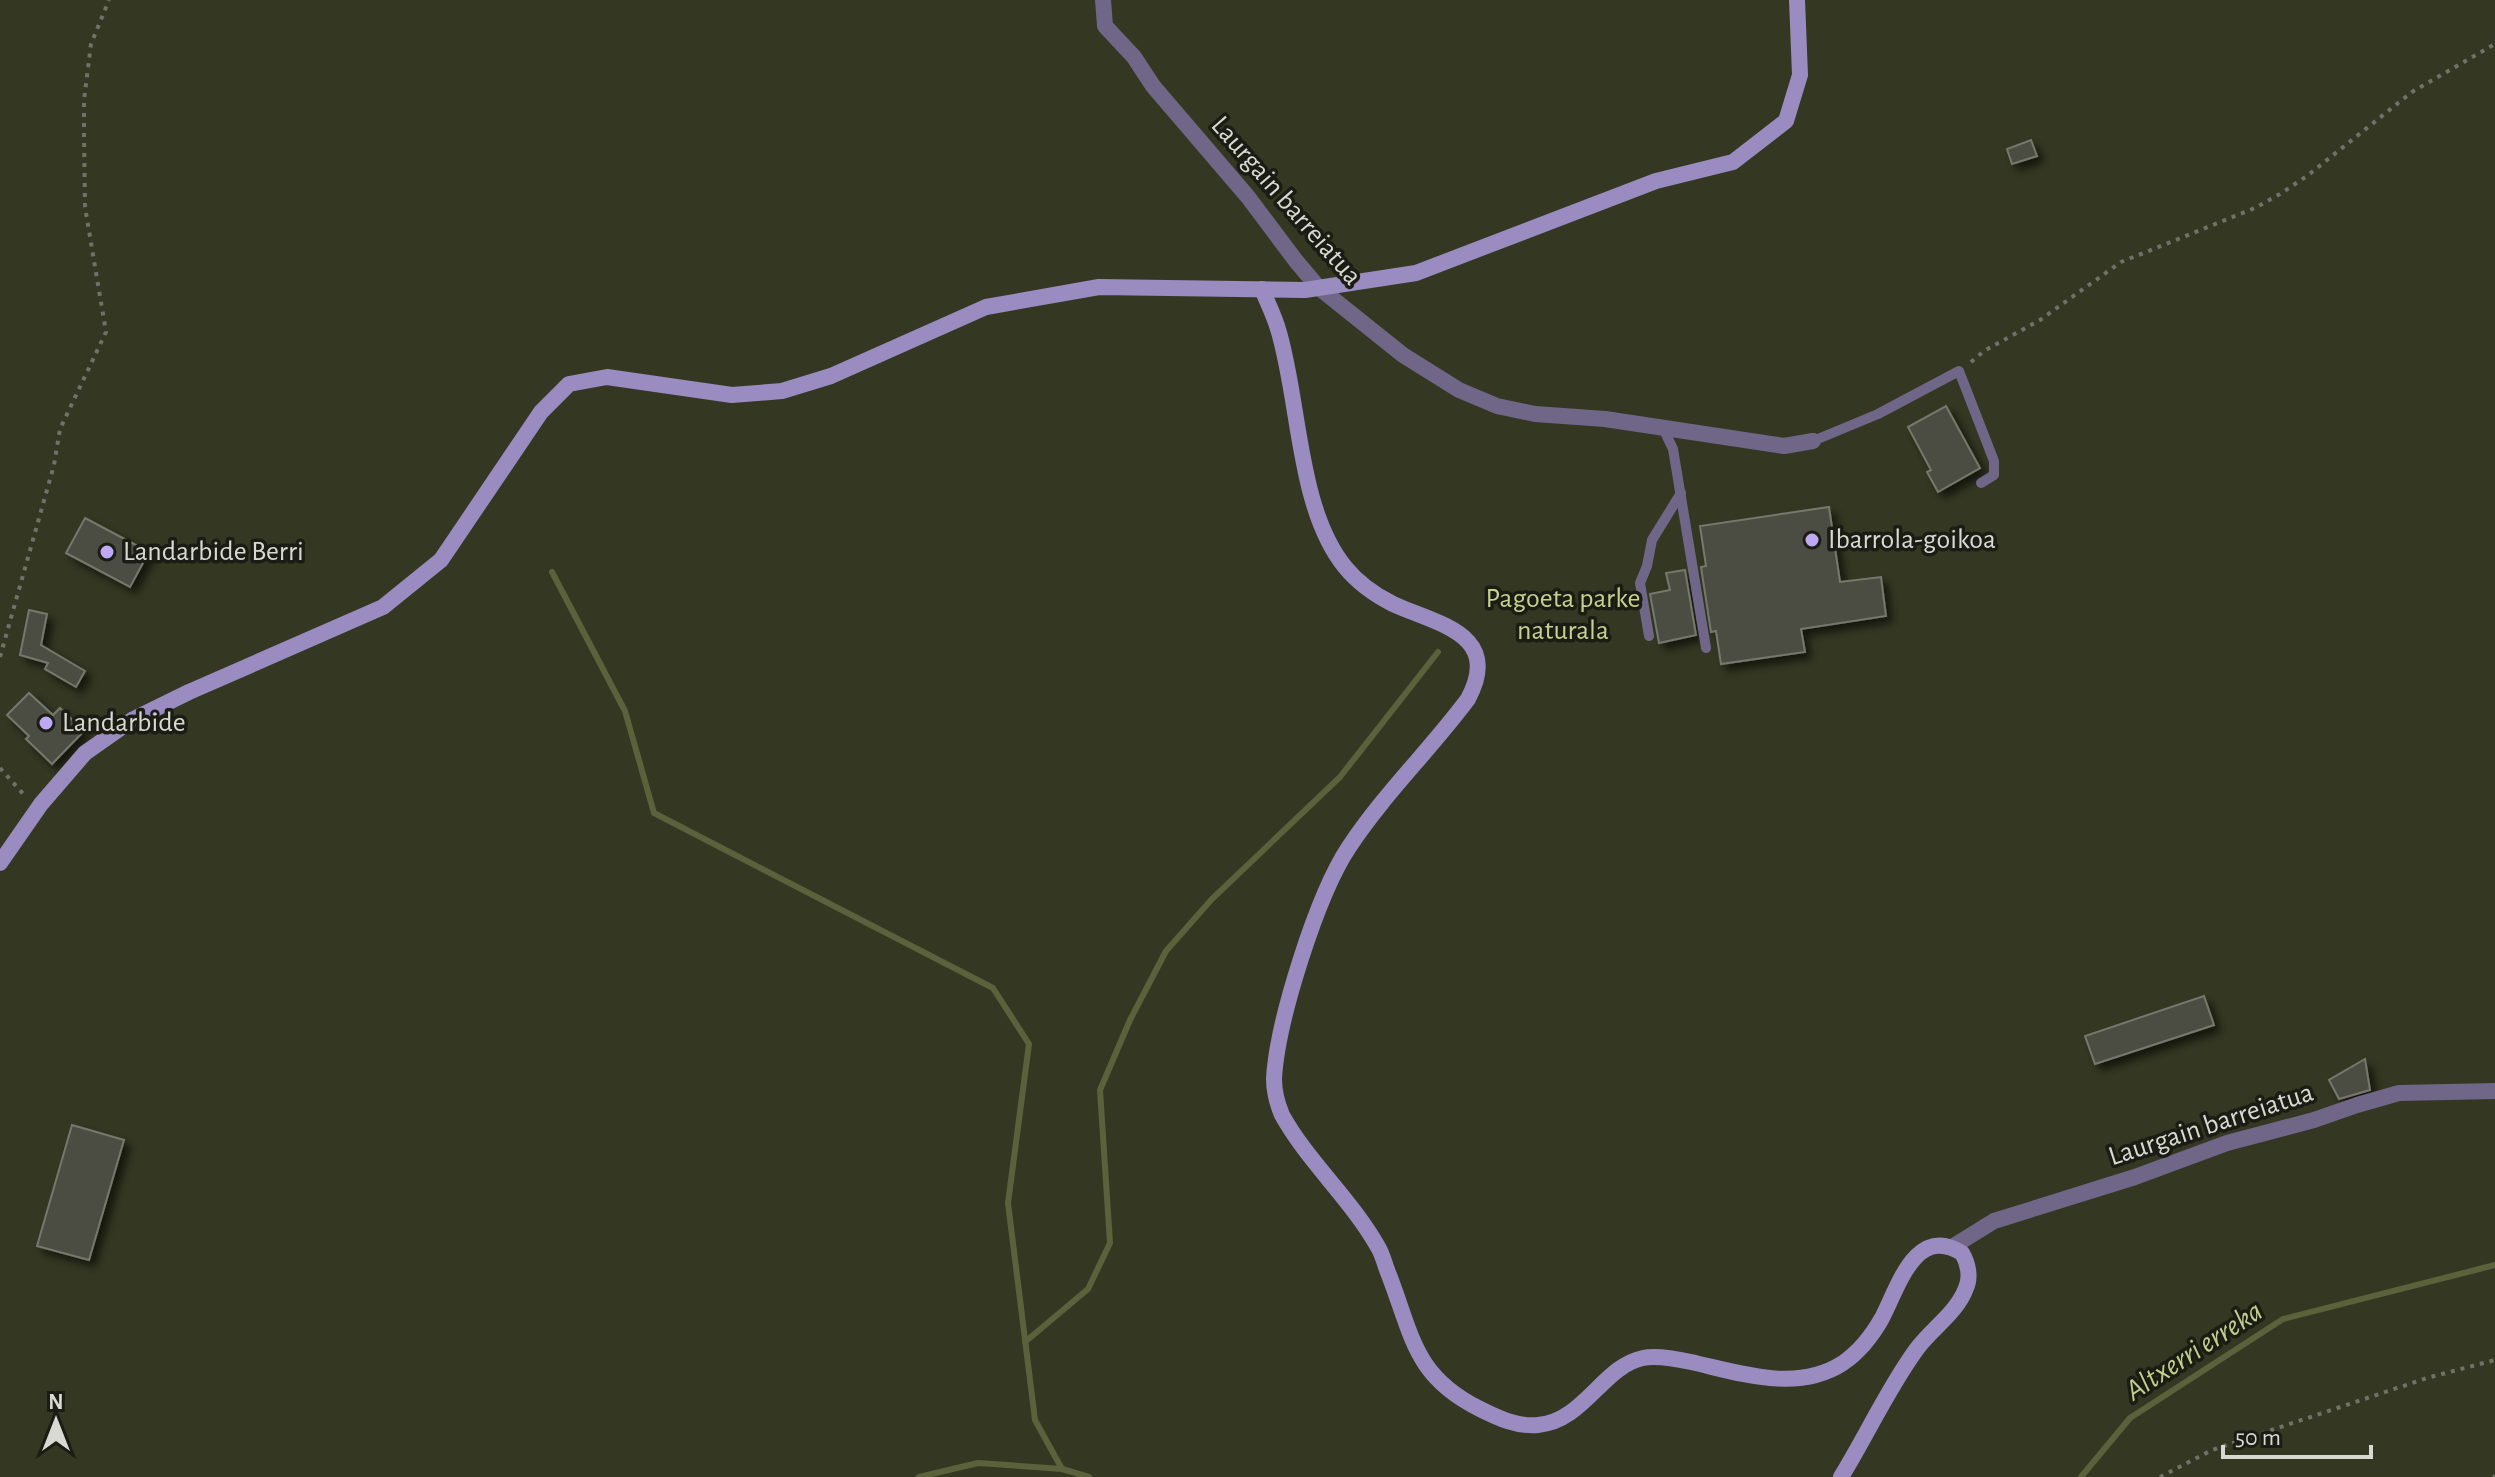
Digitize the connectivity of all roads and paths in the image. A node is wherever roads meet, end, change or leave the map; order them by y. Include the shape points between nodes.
1 (109, 0) edge
2 (1103, 0) edge
3 (1797, 0) edge
4 (2495, 44) edge
5 (1318, 287) junction
6 (1262, 289) junction
7 (1959, 371) junction
8 (1663, 428) junction
9 (1813, 441) joint
10 (1981, 483) dead end
11 (1681, 493) junction
12 (1649, 636) dead end
13 (1706, 648) dead end
14 (0, 657) edge
15 (0, 768) edge
16 (27, 797) dead end
17 (0, 863) edge
18 (2495, 1091) edge
19 (1952, 1247) junction
20 (2495, 1360) edge
21 (1841, 1477) edge
22 (2160, 1477) edge

1 - 14 path via 91,44 84,100 85,207 106,332 60,429
2 - 5 street, Laurgain barreiatua via 1105,26
3 - 5 street via 1800,75 1786,121 1733,162 1656,181 1416,273
4 - 7 path via 2412,92 2280,194 2121,262
5 - 6 street
5 - 8 street, Laurgain barreiatua via 1403,355 1459,390 1497,406
6 - 17 street via 1099,287 986,307 831,376 782,391 732,395 607,377 569,384 541,412 441,560 383,607 132,720 85,753
6 - 19 street via 1278,329 1312,496 1335,552 1350,574 1377,595 1461,633 1476,661 1468,699 1373,813 1333,876 1284,1020 1274,1078 1286,1122 1379,1248 1423,1364 1468,1403 1525,1425 1571,1413 1642,1358 1679,1360 1752,1376 1811,1378 1830,1371 1863,1344 1915,1256
7 - 9 lane
7 - 10 lane via 1994,461 1994,475
8 - 9 street, Laurgain barreiatua via 1784,446
8 - 11 lane via 1673,449
11 - 12 lane via 1652,540 1640,583
11 - 13 lane
15 - 16 path
18 - 19 street, Laurgain barreiatua via 2399,1093 2357,1105 1994,1221
19 - 21 street via 1967,1261 1965,1293 1913,1353
20 - 22 path via 2212,1450

